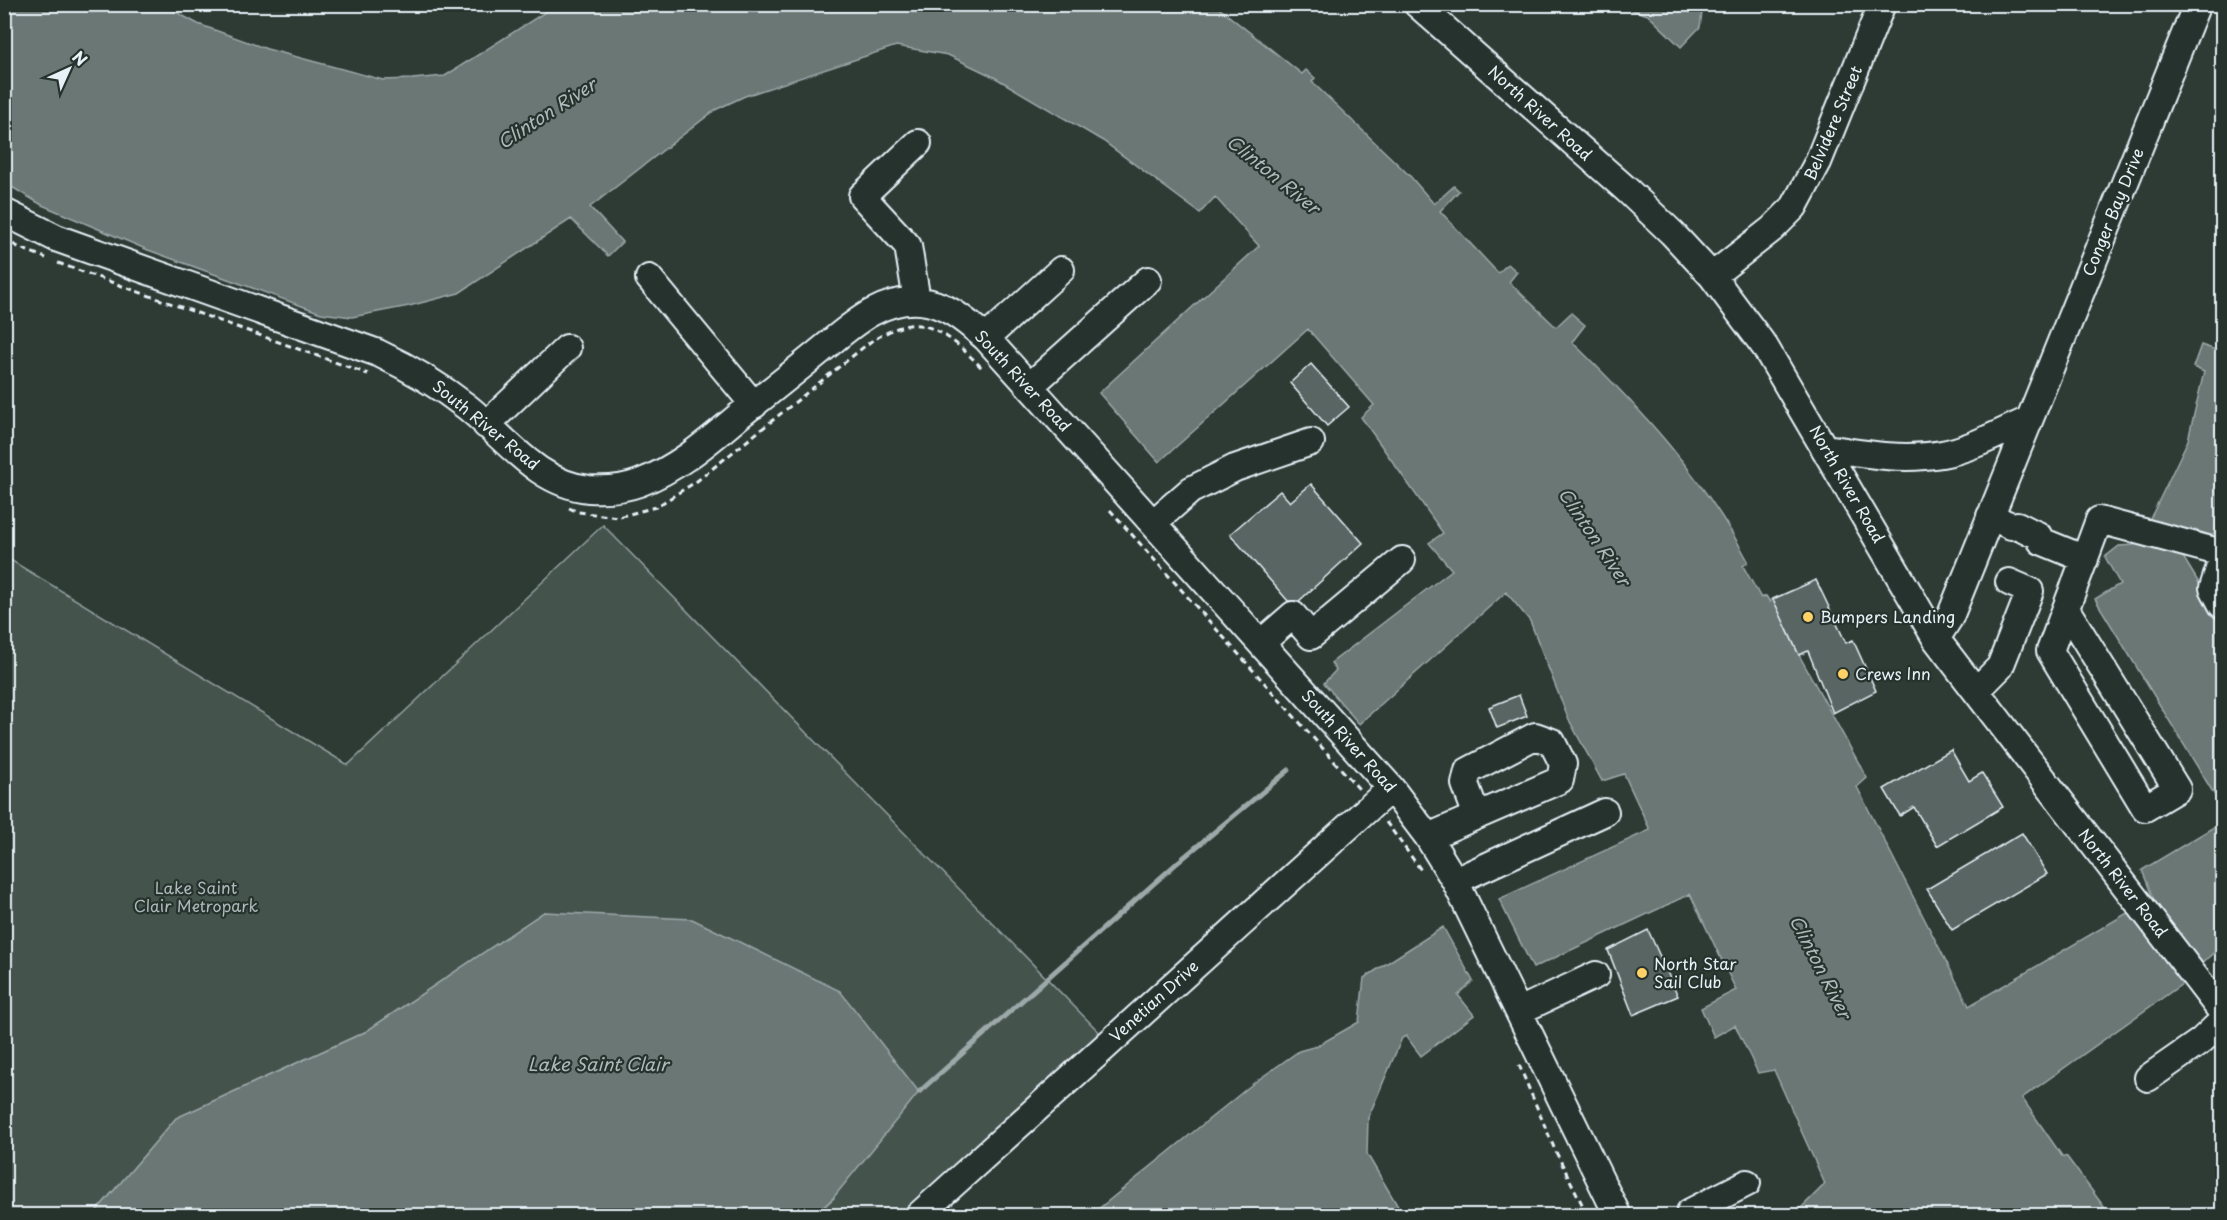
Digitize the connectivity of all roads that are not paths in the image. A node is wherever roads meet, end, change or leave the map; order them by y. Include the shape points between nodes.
1 (1417, 4) edge
2 (1882, 4) edge
3 (2197, 4) edge
4 (918, 144) dead end
5 (4, 212) edge
6 (1061, 270) dead end
7 (1712, 276) junction
8 (649, 278) dead end
9 (1148, 280) dead end
10 (917, 301) junction
11 (986, 338) junction
12 (567, 348) dead end
13 (1030, 386) junction
14 (754, 405) junction
15 (2029, 420) junction
16 (486, 425) junction
17 (1311, 442) dead end
18 (1826, 448) junction
19 (2001, 521) junction
20 (1153, 523) junction
21 (2223, 553) edge
22 (2085, 559) junction
23 (1402, 560) dead end
24 (2223, 560) edge
25 (2009, 582) dead end
26 (2223, 605) edge
27 (2066, 609) junction
28 (1936, 639) junction
29 (1261, 643) junction
30 (1977, 691) junction
31 (1391, 788) junction
32 (1605, 812) dead end
33 (1477, 816) dead end
34 (1428, 837) junction
35 (1455, 881) junction
36 (1596, 975) dead end
37 (1519, 1011) junction
38 (2223, 1012) edge
39 (2223, 1021) edge
40 (2148, 1078) dead end
41 (1747, 1183) dead end
42 (1688, 1214) edge
43 (918, 1215) edge
44 (1618, 1215) edge

1 - 7 street, North River Road via 1627,190
2 - 7 street, Belvidere Street via 1818,162 1794,207
3 - 15 street, Conger Bay Drive
4 - 10 street via 862,195 908,246
5 - 16 street, South River Road via 56,238 378,353 438,385
6 - 11 street
7 - 18 street, North River Road via 1765,347
8 - 14 street
9 - 13 street
10 - 11 street, South River Road via 959,315
10 - 14 street, South River Road via 889,304 866,315
11 - 13 street, South River Road
12 - 16 street
13 - 20 street, South River Road
14 - 16 street, South River Road via 668,469 636,484 609,489 588,489 550,476
15 - 18 street via 1943,454 1887,457
15 - 19 street, Conger Bay Drive
17 - 20 street via 1235,468 1191,490
18 - 28 street, North River Road
19 - 22 street
19 - 28 street, Conger Bay Drive
20 - 29 street, South River Road
21 - 22 street via 2099,520
22 - 27 street
23 - 29 street via 1311,636 1293,615
24 - 26 street via 2213,588
25 - 30 street via 2030,591 2000,666
27 - 27 street via 2050,651 2145,808 2177,789
28 - 30 street, North River Road
29 - 31 street, South River Road
30 - 38 street, North River Road
31 - 34 street, South River Road
31 - 43 street, Venetian Drive
32 - 35 street
33 - 34 street
34 - 35 street, South River Road
35 - 37 street, South River Road
36 - 37 street
37 - 44 street, South River Road
39 - 40 street
41 - 42 street

